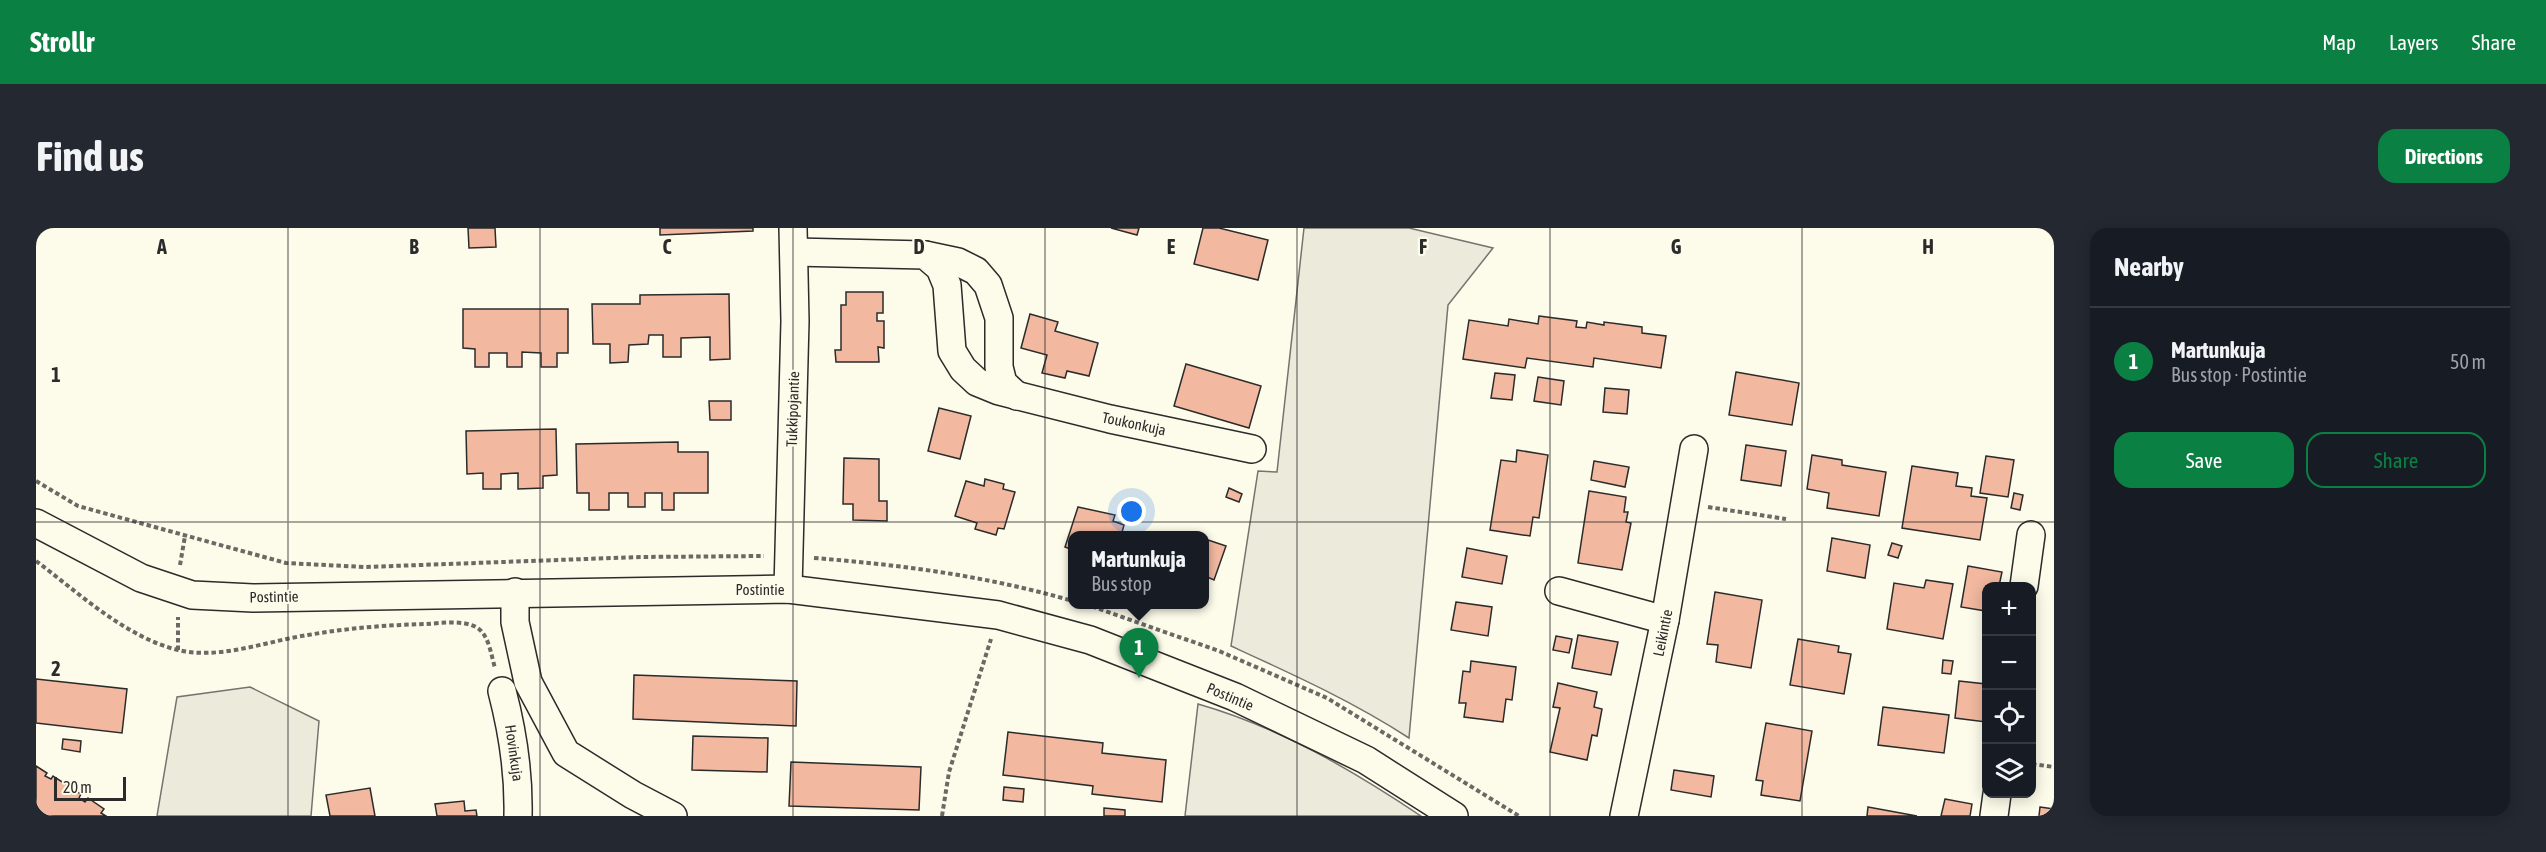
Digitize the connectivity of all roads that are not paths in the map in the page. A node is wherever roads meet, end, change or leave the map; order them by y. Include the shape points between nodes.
1 (794, 240) edge
2 (925, 255) junction
3 (1017, 396) junction
4 (1252, 449) dead end
5 (1694, 449) dead end
6 (36, 523) edge
7 (2031, 535) dead end
8 (2025, 582) edge
9 (788, 589) junction
10 (1559, 591) dead end
11 (515, 592) junction
12 (1665, 620) junction
13 (502, 691) road end
14 (1996, 798) edge
15 (518, 816) edge
16 (673, 816) edge
17 (1454, 816) edge
18 (1624, 816) edge
19 (1994, 816) edge

1 - 2 street
1 - 9 street, Tukkipojantie
2 - 3 street, Toukonkuja via 940,268 947,285 952,351 963,369 976,382
2 - 3 street via 958,262 976,272 988,285 999,318 999,367 1003,382
3 - 4 street, Toukonkuja
5 - 12 street, Leikintie
6 - 11 street, Postintie via 141,578 192,595 252,598
7 - 8 street
9 - 11 street, Postintie
9 - 17 street, Postintie via 998,615 1090,639 1235,698 1366,760
10 - 12 street
11 - 16 street via 515,622 528,682 566,753
12 - 18 street, Leikintie
13 - 15 street, Hovinkuja via 517,769
14 - 19 street

